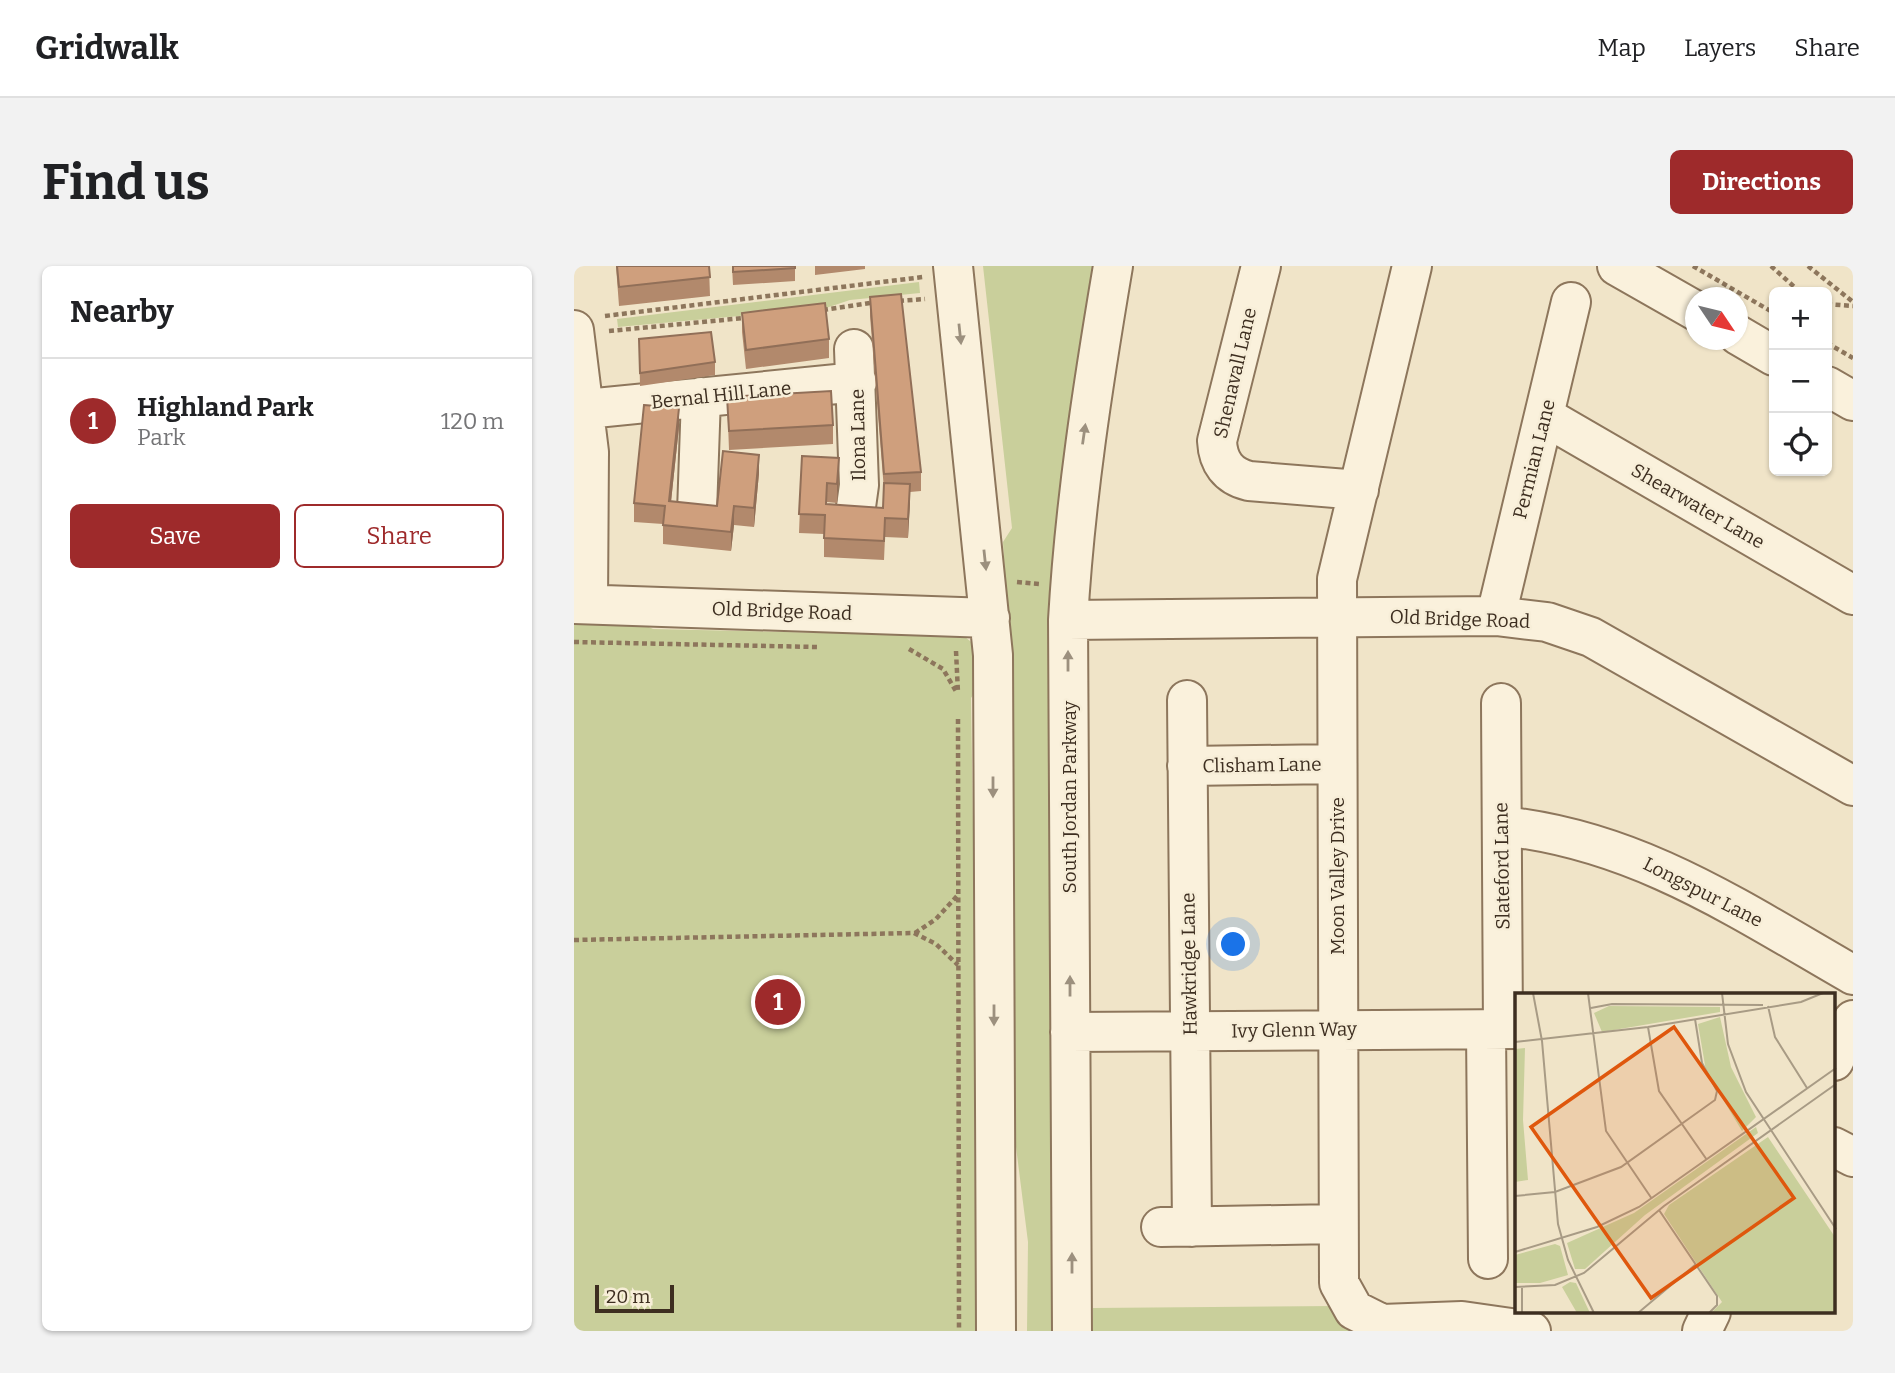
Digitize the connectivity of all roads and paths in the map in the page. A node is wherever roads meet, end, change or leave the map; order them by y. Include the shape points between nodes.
1 (1114, 266) edge
2 (1261, 266) edge
3 (1617, 266) edge
4 (1693, 266) edge
5 (1771, 266) edge
6 (1808, 266) edge
7 (1409, 267) edge
8 (938, 272) edge
9 (1794, 287) edge
10 (926, 299) dead end
11 (1572, 302) dead end
12 (1832, 304) edge
13 (1853, 304) edge
14 (1685, 305) edge
15 (1769, 310) edge
16 (815, 311) edge
17 (746, 317) edge
18 (596, 326) edge
19 (1748, 341) edge
20 (1832, 346) edge
21 (1769, 353) edge
22 (1853, 358) edge
23 (855, 366) joint
24 (1832, 389) edge
25 (701, 397) junction
26 (1853, 401) edge
27 (586, 409) junction
28 (1544, 416) junction
29 (1359, 490) junction
30 (697, 512) edge
31 (855, 520) edge
32 (1010, 581) dead end
33 (1049, 585) dead end
34 (1853, 595) edge
35 (581, 604) edge
36 (1496, 616) junction
37 (1336, 617) junction
38 (990, 618) junction
39 (1068, 620) junction
40 (574, 642) edge
41 (825, 647) dead end
42 (920, 649) dead end
43 (945, 651) dead end
44 (1186, 700) dead end
45 (1501, 704) dead end
46 (958, 710) dead end
47 (1336, 764) junction
48 (1187, 766) junction
49 (1853, 786) edge
50 (1502, 826) junction
51 (958, 894) junction
52 (914, 933) junction
53 (574, 940) edge
54 (959, 966) junction
55 (1853, 975) edge
56 (1853, 1020) edge
57 (1502, 1029) edge
58 (1338, 1030) junction
59 (1190, 1031) junction
60 (1070, 1032) junction
61 (1836, 1056) edge
62 (1836, 1148) edge
63 (1853, 1157) edge
64 (1502, 1177) edge
65 (1338, 1224) junction
66 (1488, 1259) dead end
67 (1710, 1314) edge
68 (959, 1331) edge
69 (996, 1331) edge
70 (1072, 1331) edge
71 (1531, 1331) edge
72 (1702, 1331) edge

39 -> 1 street, South Jordan Parkway via 1085,426
2 - 29 street, Shenavall Lane via 1217,440 1221,461 1241,479
3 - 14 street
4 - 15 path
5 - 9 path
6 - 13 path
7 - 29 street, Moon Valley Drive
8 - 18 path
8 -> 38 street
10 - 16 path via 853,303
11 - 28 street, Permian Lane
12 - 13 path
17 - 18 path
18 - 27 street
19 - 21 street
20 - 22 path
23 - 25 street, Bernal Hill Lane
23 - 31 street, Ilona Lane via 859,485
24 - 26 street
25 - 27 street, Bernal Hill Lane
25 - 30 street
27 - 35 street
28 - 34 street, Shearwater Lane
28 - 36 street, Permian Lane
29 - 37 street, Moon Valley Drive via 1337,579
32 - 33 path
35 - 38 street, Old Bridge Road
36 - 37 street, Old Bridge Road
36 - 49 street, Old Bridge Road via 1548,622 1591,637
37 - 39 street, Old Bridge Road
37 - 47 street, Moon Valley Drive
38 -> 69 street
60 -> 39 street, South Jordan Parkway
40 - 41 path
42 - 43 path via 908,648 943,669 958,697 958,651
44 - 48 street, Hawkridge Lane
45 - 50 street, Slateford Lane
46 - 51 path
47 - 48 street, Clisham Lane
47 - 58 street, Moon Valley Drive
48 - 59 street, Hawkridge Lane
50 - 55 street, Longspur Lane via 1557,833 1655,865
50 - 57 street, Slateford Lane
51 - 52 path via 936,919
51 - 54 path
52 - 53 path
52 - 54 path via 936,944
54 - 68 path
56 - 61 street
57 - 58 street, Ivy Glenn Way
57 - 64 street, Slateford Lane
58 - 59 street, Ivy Glenn Way
58 - 65 street, Moon Valley Drive
59 - 60 street, Ivy Glenn Way
59 - 65 street, Hawkridge Lane via 1177,1227
70 -> 60 street, South Jordan Parkway
62 - 63 street
64 - 66 street, Slateford Lane
65 - 71 street, Moon Valley Drive via 1339,1283 1348,1302 1363,1316 1382,1324 1462,1321
67 - 72 street

